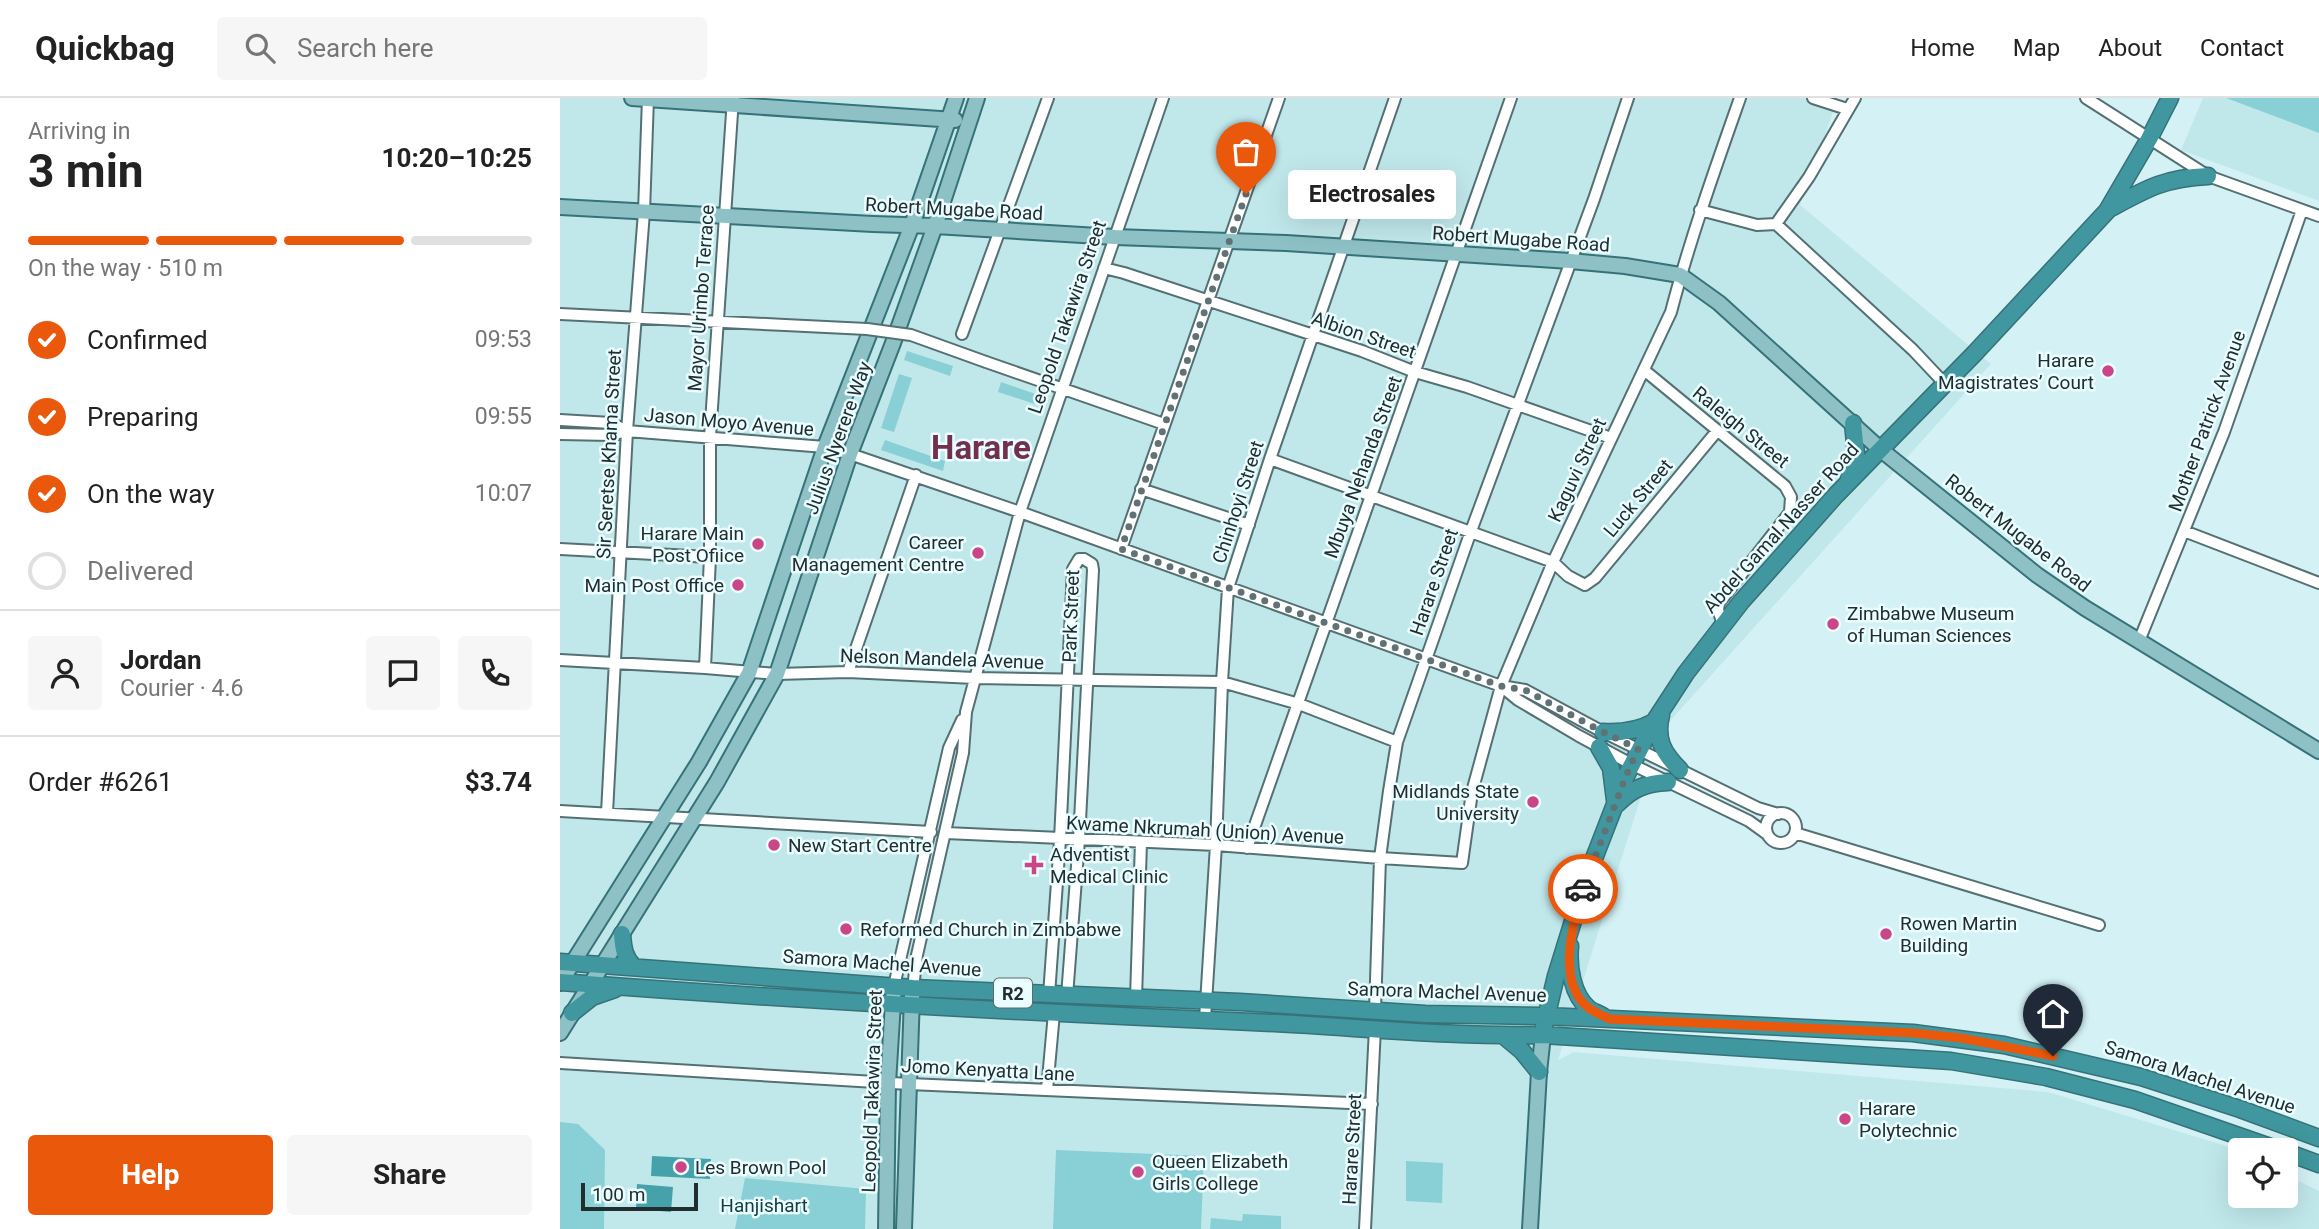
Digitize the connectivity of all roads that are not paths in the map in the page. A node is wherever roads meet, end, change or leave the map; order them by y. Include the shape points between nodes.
1 (632, 98) edge
2 (648, 98) edge
3 (956, 98) edge
4 (977, 98) edge
5 (1048, 98) edge
6 (1163, 98) edge
7 (1279, 98) edge
8 (1395, 98) edge
9 (1511, 98) edge
10 (1628, 98) edge
11 (1740, 98) edge
12 (1814, 98) edge
13 (1855, 98) edge
14 (2086, 98) edge
15 (2170, 98) edge
16 (2178, 98) edge
17 (733, 101) edge
18 (1847, 109) junction
19 (2162, 114) junction
20 (948, 118) junction
21 (968, 122) junction
22 (2149, 139) junction
23 (2208, 176) junction
24 (560, 208) edge
25 (1700, 210) junction
26 (2302, 210) junction
27 (2106, 211) junction
28 (644, 212) junction
29 (724, 216) junction
30 (2319, 216) edge
31 (1776, 224) junction
32 (912, 225) junction
33 (935, 226) junction
34 (1001, 230) junction
35 (1115, 237) junction
36 (1229, 242) junction
37 (1345, 247) junction
38 (1457, 255) junction
39 (1570, 261) junction
40 (1104, 268) junction
41 (1680, 275) junction
42 (1209, 301) junction
43 (560, 314) edge
44 (635, 319) junction
45 (717, 322) junction
46 (962, 334) dead end
47 (1312, 335) junction
48 (1644, 370) junction
49 (1415, 372) junction
50 (1945, 384) junction
51 (1063, 388) junction
52 (1518, 404) junction
53 (560, 420) edge
54 (1853, 423) junction
55 (1164, 424) junction
56 (626, 431) junction
57 (1717, 431) junction
58 (560, 434) edge
59 (710, 437) junction
60 (1611, 438) junction
61 (825, 447) junction
62 (1880, 449) junction
63 (850, 454) junction
64 (1270, 460) junction
65 (916, 475) junction
66 (1847, 484) junction
67 (1141, 489) junction
68 (1370, 497) junction
69 (1020, 512) junction
70 (1249, 525) junction
71 (1471, 531) junction
72 (2184, 531) junction
73 (1089, 538) junction
74 (560, 549) edge
75 (1121, 549) junction
76 (620, 553) junction
77 (710, 557) junction
78 (1084, 559) junction
79 (1553, 562) junction
80 (2319, 583) edge
81 (1228, 588) junction
82 (1326, 622) junction
83 (1723, 624) junction
84 (2138, 641) junction
85 (1426, 658) junction
86 (560, 660) edge
87 (614, 663) junction
88 (705, 668) junction
89 (848, 672) junction
90 (749, 673) junction
91 (777, 674) junction
92 (974, 678) junction
93 (1068, 681) junction
94 (1086, 681) junction
95 (1222, 682) junction
96 (1501, 686) junction
97 (1299, 704) junction
98 (966, 712) junction
99 (1658, 715) junction
100 (1601, 740) junction
101 (1397, 742) junction
102 (2319, 751) edge
103 (1635, 757) junction
104 (1680, 770) junction
105 (1668, 782) junction
106 (1615, 806) junction
107 (560, 811) edge
108 (607, 813) junction
109 (1778, 814) junction
110 (664, 817) junction
111 (694, 817) junction
112 (931, 832) junction
113 (946, 833) junction
114 (1795, 833) junction
115 (1767, 834) junction
116 (1060, 839) junction
117 (1079, 840) junction
118 (1141, 842) junction
119 (1216, 845) junction
120 (1247, 848) junction
121 (1380, 859) junction
122 (1462, 863) joint
123 (2099, 925) dead end
124 (1571, 928) junction
125 (622, 934) junction
126 (566, 963) edge
127 (602, 965) junction
128 (634, 967) junction
129 (560, 982) edge
130 (589, 984) junction
131 (894, 986) junction
132 (628, 987) junction
133 (913, 988) junction
134 (1049, 995) junction
135 (1067, 996) junction
136 (1136, 998) junction
137 (1206, 1001) junction
138 (893, 1005) junction
139 (912, 1006) junction
140 (1375, 1010) junction
141 (572, 1013) junction
142 (1054, 1013) junction
143 (1546, 1016) junction
144 (1610, 1019) junction
145 (1205, 1020) junction
146 (1375, 1028) junction
147 (560, 1033) edge
148 (1543, 1035) junction
149 (1504, 1036) junction
150 (560, 1063) edge
151 (1539, 1072) junction
152 (888, 1083) junction
153 (909, 1084) junction
154 (1047, 1090) junction
155 (1372, 1104) junction
156 (2315, 1135) edge
157 (2244, 1138) edge
158 (2298, 1157) edge
159 (2317, 1165) edge
160 (886, 1229) edge
161 (904, 1229) edge
162 (1365, 1229) edge
163 (1530, 1229) edge

1 - 2 main road
2 - 17 main road
2 - 28 street, Sir Seretse Khama Street
3 - 20 main road, Julius Nyerere Way
4 - 21 main road, Julius Nyerere Way
5 - 34 street
6 - 35 street, Leopold Takawira Street
7 - 36 street
8 - 37 street, Chinhoyi Street
9 - 38 street, Mbuya Nehanda Street
10 - 39 street
11 - 25 street, Kaguvi Street
12 - 18 street
13 - 18 street
14 - 22 street
15 - 19 highway, Abdel Gamal Nasser Road
16 - 19 highway, Abdel Gamal Nasser Road
17 - 20 main road
17 - 29 street, Mayor Urimbo Terrace
18 - 31 street
19 - 22 highway, Abdel Gamal Nasser Road
20 - 21 main road
20 - 32 main road, Julius Nyerere Way
21 - 33 main road, Julius Nyerere Way
22 - 23 street
22 - 27 highway, Abdel Gamal Nasser Road
23 - 26 street
23 - 27 highway via 2159,183
24 - 28 main road, Robert Mugabe Road
25 - 31 street via 1757,225
25 - 41 street, Kaguvi Street
26 - 30 street
26 - 72 street, Mother Patrick Avenue
27 - 50 highway, Abdel Gamal Nasser Road
28 - 29 main road, Robert Mugabe Road
28 - 44 street, Sir Seretse Khama Street
29 - 32 main road, Robert Mugabe Road
29 - 45 street, Mayor Urimbo Terrace
31 - 50 street
32 - 33 main road, Robert Mugabe Road
32 - 61 main road, Julius Nyerere Way
33 - 34 main road, Robert Mugabe Road
33 - 63 main road, Julius Nyerere Way
34 - 35 main road, Robert Mugabe Road
34 - 46 street
35 - 36 main road, Robert Mugabe Road
35 - 40 street, Leopold Takawira Street
36 - 37 main road, Robert Mugabe Road
36 - 42 street
37 - 38 main road, Robert Mugabe Road
37 - 47 street, Chinhoyi Street
38 - 39 main road, Robert Mugabe Road
38 - 49 street, Mbuya Nehanda Street
39 - 41 main road, Robert Mugabe Road
39 - 52 street, Harare Street
40 - 42 street, Albion Street
40 - 51 street, Leopold Takawira Street
41 - 48 street, Kaguvi Street via 1671,312
41 - 54 main road, Robert Mugabe Road via 1719,303
42 - 47 street, Albion Street
42 - 55 street
43 - 44 street
44 - 45 street
44 - 56 street, Sir Seretse Khama Street
45 - 51 street, bridge via 911,335
45 - 59 street, Mayor Urimbo Terrace
47 - 49 street, Albion Street
47 - 64 street, Chinhoyi Street
48 - 57 street, Raleigh Street
48 - 60 street, Kaguvi Street
49 - 52 street, Albion Street
49 - 68 street, Mbuya Nehanda Street
50 - 62 highway, Abdel Gamal Nasser Road
51 - 55 street
51 - 69 street, Leopold Takawira Street
52 - 60 street, Albion Street
52 - 71 street, Harare Street
53 - 56 street, Jason Moyo Avenue via 611,423
54 - 62 main road, Robert Mugabe Road
54 - 66 highway via 1856,453
55 - 67 street
56 - 58 street, Jason Moyo Avenue
56 - 59 street, Jason Moyo Avenue
56 - 76 street, Sir Seretse Khama Street
57 - 79 street, Luck Street via 1595,578 1585,585
57 - 83 street, Raleigh Street via 1785,486 1792,505 1721,598 1717,607
59 - 61 street, Jason Moyo Avenue
59 - 77 street, Mayor Urimbo Terrace
60 - 79 street, Kaguvi Street
61 - 63 street, Jason Moyo Avenue
61 - 90 main road, Julius Nyerere Way
62 - 66 highway, Abdel Gamal Nasser Road
62 - 84 main road, Robert Mugabe Road via 2036,575
63 - 65 street, Jason Moyo Avenue
63 - 91 main road, Julius Nyerere Way
64 - 68 street
64 - 70 street, Chinhoyi Street
65 - 69 street, Jason Moyo Avenue
65 - 89 street
66 - 83 highway, Abdel Gamal Nasser Road
67 - 70 street
67 - 75 street
68 - 71 street
68 - 82 street, Mbuya Nehanda Street
69 - 73 street, Jason Moyo Avenue
69 - 92 street, Leopold Takawira Street
70 - 81 street, Chinhoyi Street
71 - 79 street
71 - 85 street, Harare Street
72 - 80 street
72 - 84 street, Mother Patrick Avenue
73 - 75 street, Jason Moyo Avenue
73 - 78 street
74 - 76 street
75 - 81 street, Jason Moyo Avenue
76 - 77 street
76 - 87 street, Sir Seretse Khama Street
77 - 88 street, Mayor Urimbo Terrace
78 - 93 street, Park Street via 1073,569
78 - 94 street, Park Street via 1093,570
79 - 96 street, Kaguvi Street
81 - 82 street, Jason Moyo Avenue
81 - 95 street, Chinhoyi Street
82 - 85 street, Jason Moyo Avenue
82 - 97 street, Mbuya Nehanda Street
83 - 99 highway, Abdel Gamal Nasser Road
84 - 102 main road, Robert Mugabe Road
85 - 96 street, Jason Moyo Avenue
85 - 101 street, Harare Street
86 - 87 street, Nelson Mandela Avenue
87 - 88 street, Nelson Mandela Avenue
87 - 108 street, Sir Seretse Khama Street
88 - 90 street, Nelson Mandela Avenue
89 - 91 street, Nelson Mandela Avenue
89 - 92 street, Nelson Mandela Avenue
90 - 91 street, Nelson Mandela Avenue
90 - 110 main road, Julius Nyerere Way
91 - 111 main road, Julius Nyerere Way
92 - 93 street, Nelson Mandela Avenue
92 - 98 street, Leopold Takawira Street
93 - 94 street, Nelson Mandela Avenue
93 - 116 street, Park Street
94 - 95 street, Nelson Mandela Avenue
94 - 117 street, Park Street
95 - 97 street, Nelson Mandela Avenue
95 - 119 street, Chinhoyi Street
96 - 100 street, Jason Moyo Avenue via 1525,690
96 - 122 street, Kaguvi Street via 1472,792
97 - 101 street, Nelson Mandela Avenue
97 - 120 street, Mbuya Nehanda Street
98 - 112 street, Leopold Takawira Street via 949,748
98 - 113 street, Leopold Takawira Street via 963,753
99 - 100 highway via 1643,728
99 - 103 highway, Abdel Gamal Nasser Road
99 - 104 highway via 1660,739
100 - 103 street, Jason Moyo Avenue
100 - 103 street, Jason Moyo Avenue
100 - 106 highway via 1611,768
101 - 121 street, Harare Street
103 - 104 street
103 - 105 street
103 - 106 highway, Abdel Gamal Nasser Road
104 - 109 street
105 - 106 highway via 1631,790
105 - 115 street
106 - 124 highway, Abdel Gamal Nasser Road
107 - 108 street
108 - 110 street
109 - 114 street via 1793,820
109 - 115 street via 1769,820
110 - 111 street
110 - 126 main road, Julius Nyerere Way
111 - 112 street
111 - 125 main road, Julius Nyerere Way
112 - 131 street, Leopold Takawira Street
113 - 116 street, Kwame Nkrumah (Union) Avenue
113 - 133 street, Leopold Takawira Street
114 - 115 street via 1780,843
114 - 123 street
116 - 117 street, Kwame Nkrumah (Union) Avenue
116 - 134 street, Park Street
117 - 118 street, Kwame Nkrumah (Union) Avenue
117 - 135 street, Park Street
118 - 119 street, Kwame Nkrumah (Union) Avenue
118 - 136 street
119 - 120 street, Kwame Nkrumah (Union) Avenue
119 - 137 street, Chinhoyi Street
120 - 121 street, Kwame Nkrumah (Union) Avenue
121 - 122 street, Kwame Nkrumah (Union) Avenue
121 - 140 street, Harare Street
124 - 143 highway, Abdel Gamal Nasser Road
124 - 144 highway via 1569,957 1575,992 1588,1009
125 - 127 main road, Julius Nyerere Way
125 - 128 highway via 622,947
126 - 127 highway, Samora Machel Avenue / R2
126 - 129 main road, Julius Nyerere Way
127 - 128 highway, Samora Machel Avenue / R2
127 - 130 main road, Julius Nyerere Way
128 - 131 highway, Samora Machel Avenue / R2
129 - 130 highway, Samora Machel Avenue / R2
130 - 132 highway, Samora Machel Avenue / R2
130 - 141 main road, Julius Nyerere Way
131 - 133 highway, Samora Machel Avenue / R2
131 - 138 main road, Leopold Takawira Street
132 - 138 highway, Samora Machel Avenue / R2
132 - 141 highway via 592,997
133 - 134 highway, Samora Machel Avenue / R2
133 - 139 main road, Leopold Takawira Street
134 - 135 highway, Samora Machel Avenue / R2
135 - 136 highway, Samora Machel Avenue / R2
136 - 137 highway, Samora Machel Avenue / R2
137 - 140 highway, Samora Machel Avenue / R2
137 - 145 street, Chinhoyi Street
138 - 139 highway, Samora Machel Avenue / R2
138 - 152 main road, Leopold Takawira Street
139 - 142 highway, Samora Machel Avenue / R2
139 - 153 main road, Leopold Takawira Street
140 - 143 highway, Samora Machel Avenue / R2
141 - 147 main road, Julius Nyerere Way
142 - 145 highway, Samora Machel Avenue / R2
142 - 154 street
143 - 144 highway, Samora Machel Avenue / R2
143 - 148 highway, Abdel Gamal Nasser Road
144 - 156 highway, Samora Machel Avenue / R2 via 1842,1028 1961,1038 2141,1077
145 - 146 highway, Samora Machel Avenue / R2
146 - 149 highway, Samora Machel Avenue / R2
146 - 155 street, Harare Street
148 - 149 highway, Samora Machel Avenue / R2
148 - 151 main road
148 - 157 highway, Samora Machel Avenue / R2 via 1951,1061 2046,1077 2135,1100
149 - 151 highway
150 - 152 street, Jomo Kenyatta Lane
151 - 163 main road
152 - 153 street, Jomo Kenyatta Lane
152 - 160 main road, Leopold Takawira Street
153 - 154 street, Jomo Kenyatta Lane
153 - 161 main road, Leopold Takawira Street
154 - 155 street, Jomo Kenyatta Lane
155 - 162 street, Harare Street
158 - 159 highway

